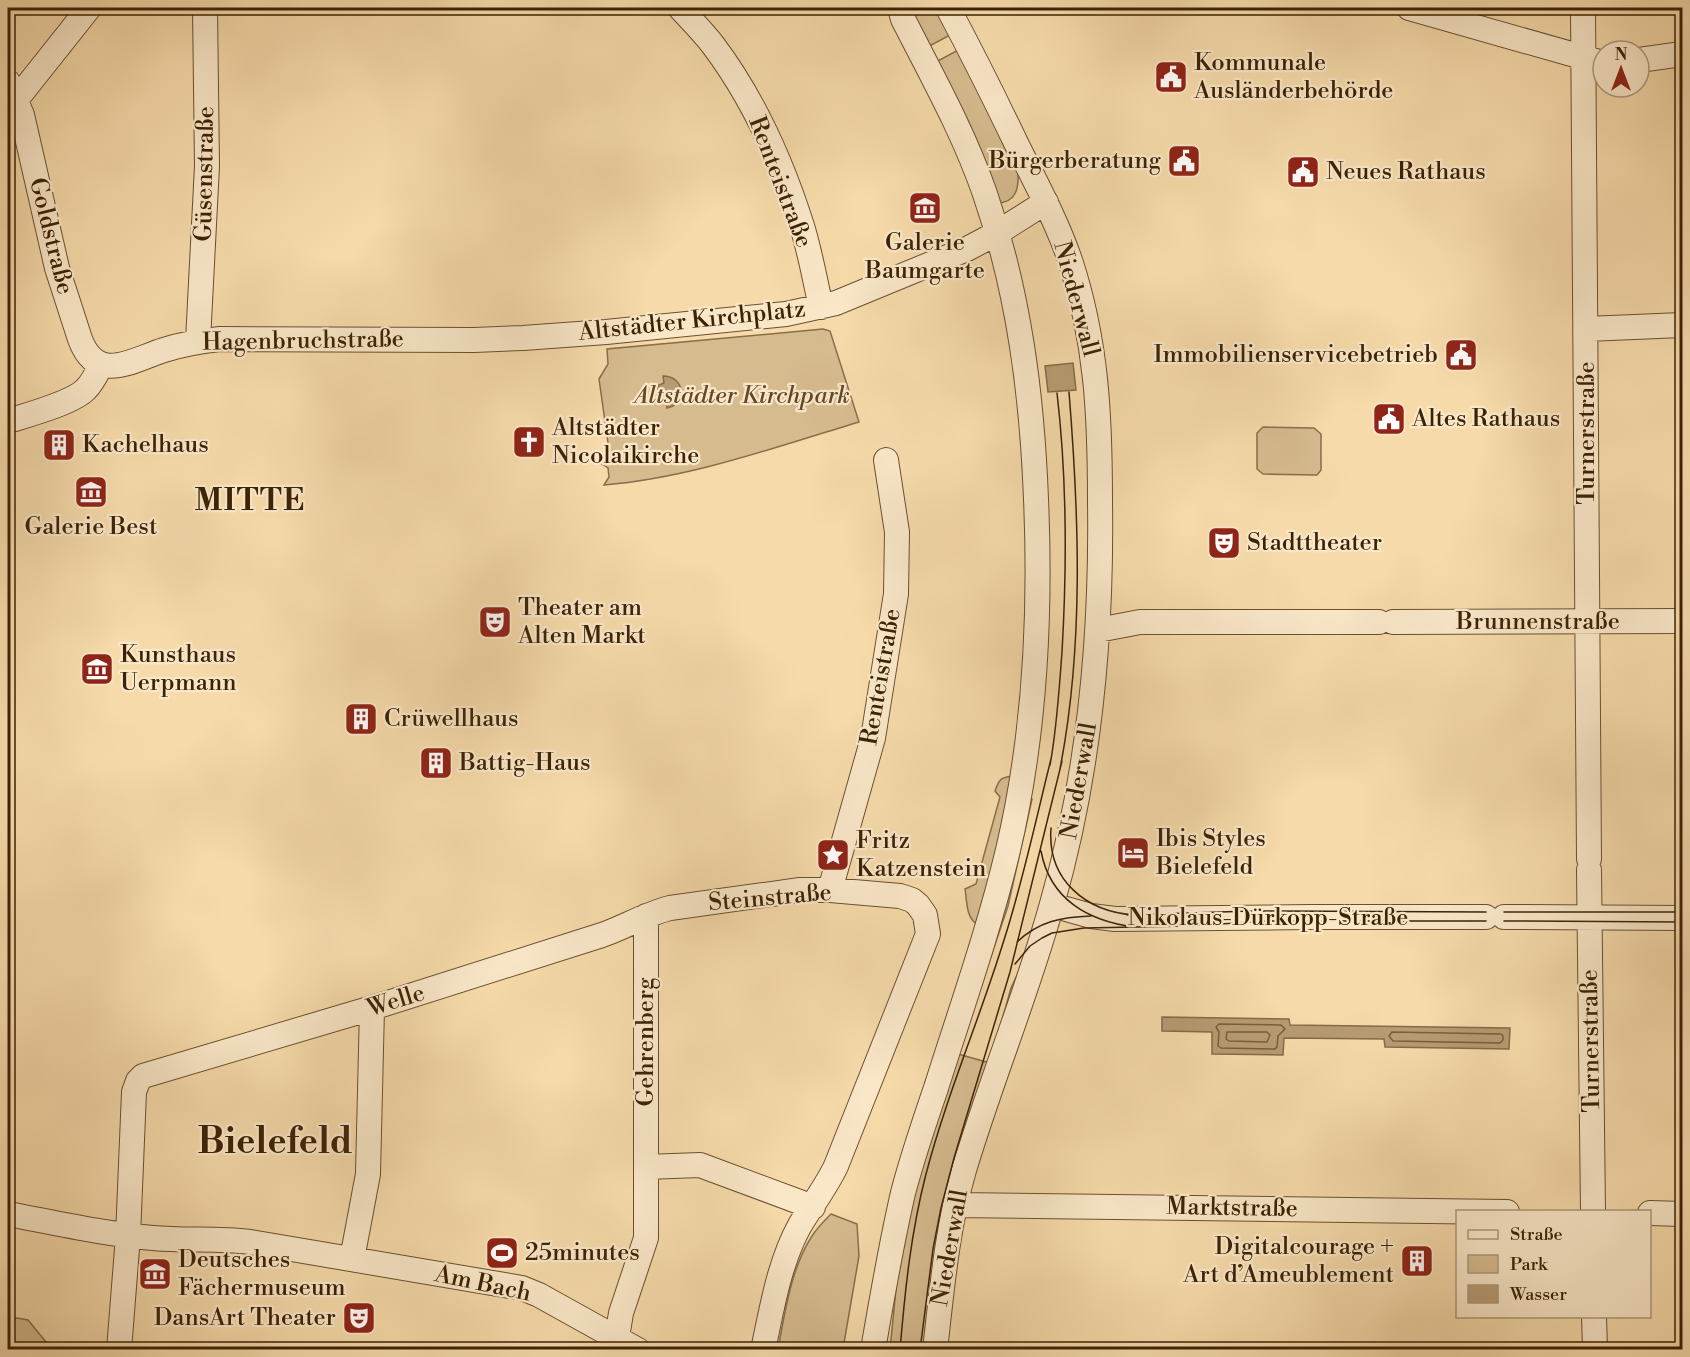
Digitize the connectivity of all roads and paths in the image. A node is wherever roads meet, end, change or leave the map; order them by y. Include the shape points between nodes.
1 (89, 8) edge
2 (205, 8) edge
3 (680, 8) edge
4 (900, 8) edge
5 (948, 8) edge
6 (1582, 8) edge
7 (1420, 11) edge
8 (1591, 51) edge
9 (1683, 54) edge
10 (1651, 58) edge
11 (1591, 60) edge
12 (10, 97) edge
13 (1592, 99) edge
14 (1046, 202) junction
15 (998, 233) junction
16 (822, 306) junction
17 (1683, 325) edge
18 (1586, 329) junction
19 (444, 340) joint
20 (198, 341) junction
21 (101, 365) junction
22 (8, 421) edge
23 (886, 460) dead end
24 (1683, 621) edge
25 (1588, 622) junction
26 (1098, 630) junction
27 (830, 890) junction
28 (1052, 905) junction
29 (645, 916) junction
30 (1590, 918) junction
31 (1683, 918) edge
32 (372, 1008) junction
33 (646, 1167) junction
34 (956, 1205) junction
35 (813, 1207) junction
36 (1593, 1210) edge
37 (1456, 1211) edge
38 (8, 1214) edge
39 (1651, 1214) edge
40 (1683, 1214) edge
41 (128, 1236) junction
42 (352, 1259) junction
43 (1594, 1318) edge
44 (616, 1344) edge
45 (119, 1350) edge
46 (638, 1350) edge
47 (763, 1350) edge
48 (873, 1350) edge
49 (935, 1350) edge
50 (1595, 1350) edge

1 - 12 street
2 - 20 street, Güsenstraße via 207,166
3 - 16 street, Renteistraße via 713,45 773,151 802,226
4 - 15 street via 973,162
5 - 14 street, Niederwall
6 - 8 street, Turnerstraße
7 - 11 street
9 - 10 street
12 - 21 street, Goldstraße via 28,142 69,309 84,350
13 - 18 street, Turnerstraße
14 - 15 street
14 - 26 street, Niederwall via 1071,263 1097,383 1101,547
15 - 16 street, Altstädter Kirchplatz
15 - 48 street via 1022,340 1034,459 1038,549 1036,651 1025,754 1016,815 988,922 904,1191
16 - 19 street, Altstädter Kirchplatz via 777,316 606,332
17 - 18 street
18 - 25 street, Turnerstraße
19 - 20 street, Hagenbruchstraße
20 - 21 street, Hagenbruchstraße via 119,366
21 - 22 street via 82,393
23 - 27 street, Renteistraße via 897,532 896,594 873,738
24 - 25 street, Brunnenstraße
25 - 26 street, Brunnenstraße via 1140,622
25 - 30 street, Turnerstraße
26 - 28 street, Niederwall via 1082,782
27 - 29 street, Steinstraße via 800,890 670,908
27 - 35 street, Steinstraße via 912,900 925,915 928,934 836,1166
28 - 30 street, Nikolaus-Dürkopp-Straße via 1115,919
28 - 34 street, Niederwall
29 - 32 street, Welle via 602,935
29 - 33 street, Gehrenberg
30 - 31 street, Nikolaus-Dürkopp-Straße
30 - 36 street, Turnerstraße
32 - 41 street, Welle via 142,1076 134,1092
32 - 42 street via 368,1174
33 - 35 street via 700,1165
33 - 44 street, Gehrenberg via 646,1238 621,1313
34 - 37 street, Marktstraße
34 - 49 street, Niederwall
35 - 47 street via 787,1256
38 - 41 street, Am Bach
39 - 40 street
41 - 42 street, Am Bach via 232,1240
41 - 45 street
42 - 44 street, Am Bach via 522,1288
43 - 50 street
44 - 46 street, Am Bach

